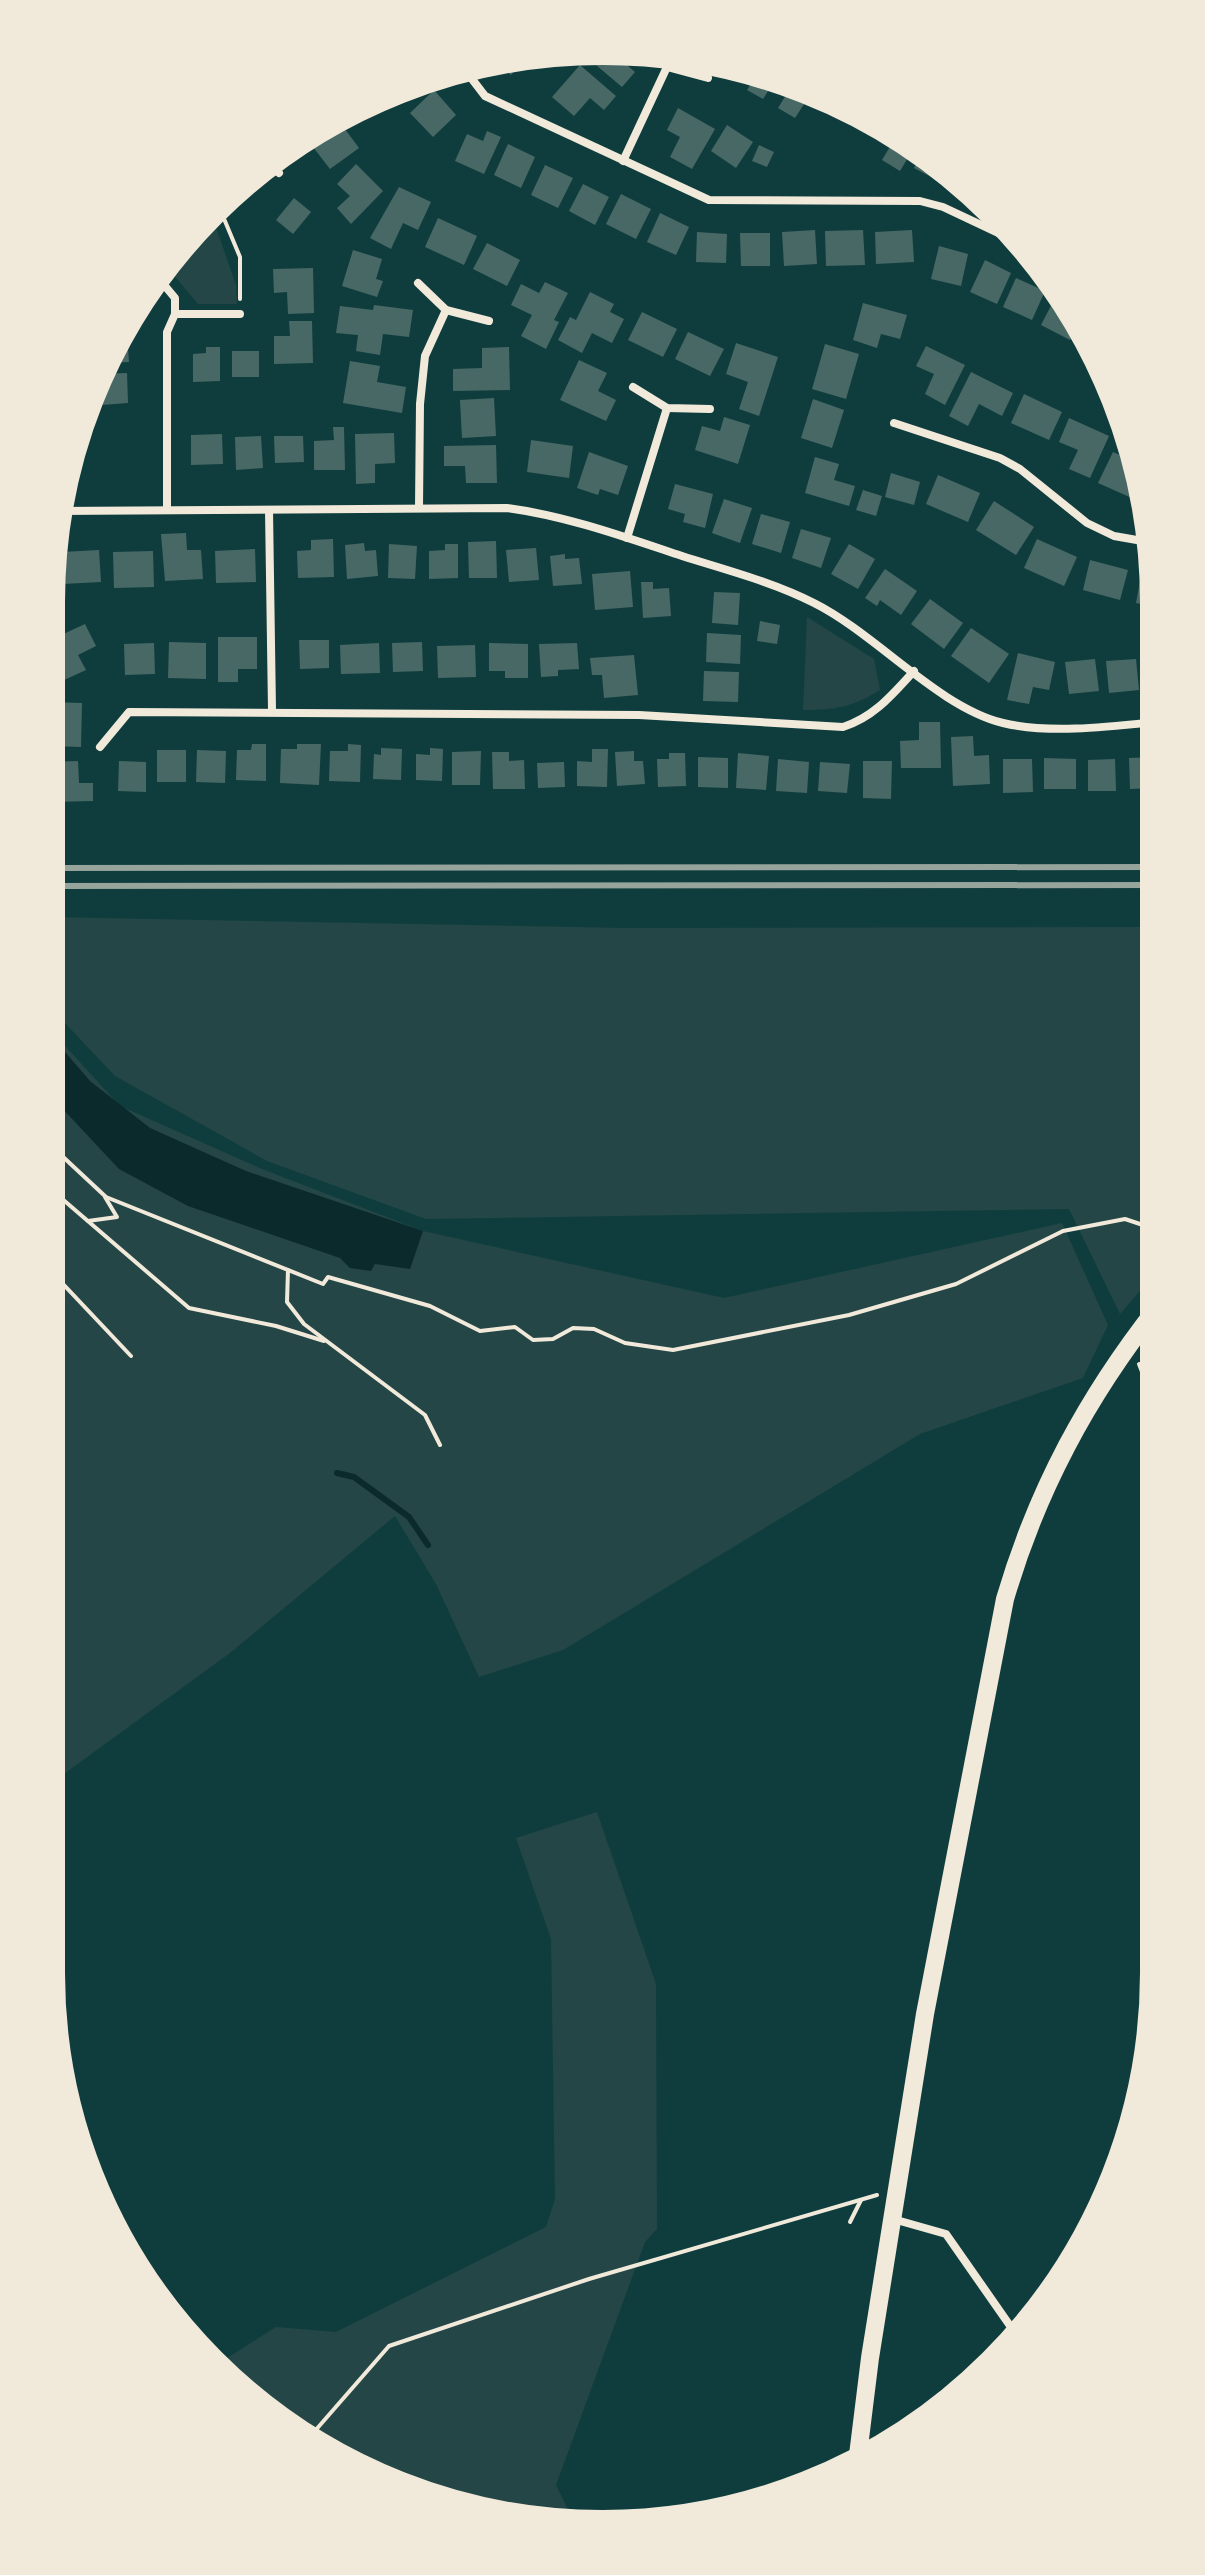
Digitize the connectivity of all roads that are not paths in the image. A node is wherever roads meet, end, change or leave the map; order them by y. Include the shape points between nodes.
1 (664, 64) edge
2 (667, 67) junction
3 (470, 76) edge
4 (708, 78) dead end
5 (623, 161) junction
6 (275, 170) edge
7 (279, 173) dead end
8 (999, 233) edge
9 (418, 283) dead end
10 (163, 284) edge
11 (446, 310) junction
12 (175, 314) junction
13 (240, 314) road end
14 (489, 321) dead end
15 (633, 387) dead end
16 (667, 408) junction
17 (710, 409) dead end
18 (894, 423) dead end
19 (419, 508) junction
20 (167, 510) junction
21 (269, 510) junction
22 (68, 511) edge
23 (627, 538) junction
24 (1141, 541) edge
25 (914, 671) junction
26 (272, 710) junction
27 (1145, 723) edge
28 (100, 747) dead end
29 (1145, 1323) edge
30 (893, 2219) junction
31 (1012, 2328) edge
32 (859, 2450) edge

1 - 2 street
2 - 4 street
2 - 5 street
3 - 5 street via 485,96
5 - 8 street via 709,200 920,201
6 - 7 street
9 - 11 street
10 - 12 street via 175,298
11 - 14 street
11 - 19 street via 425,356
12 - 13 street
12 - 20 street via 165,353
15 - 16 street
16 - 17 street
16 - 23 street
18 - 24 street via 1000,458 1087,523
19 - 21 street
19 - 23 street via 530,511
20 - 21 street
20 - 22 street
21 - 26 street
23 - 25 street via 814,603
25 - 26 street via 877,711 843,727 639,715
25 - 27 street via 958,702 1004,723 1036,728
26 - 28 street via 129,712
29 - 30 main road via 1090,1401 1056,1462 1005,1599 925,2014
30 - 31 street via 946,2234
30 - 32 main road

